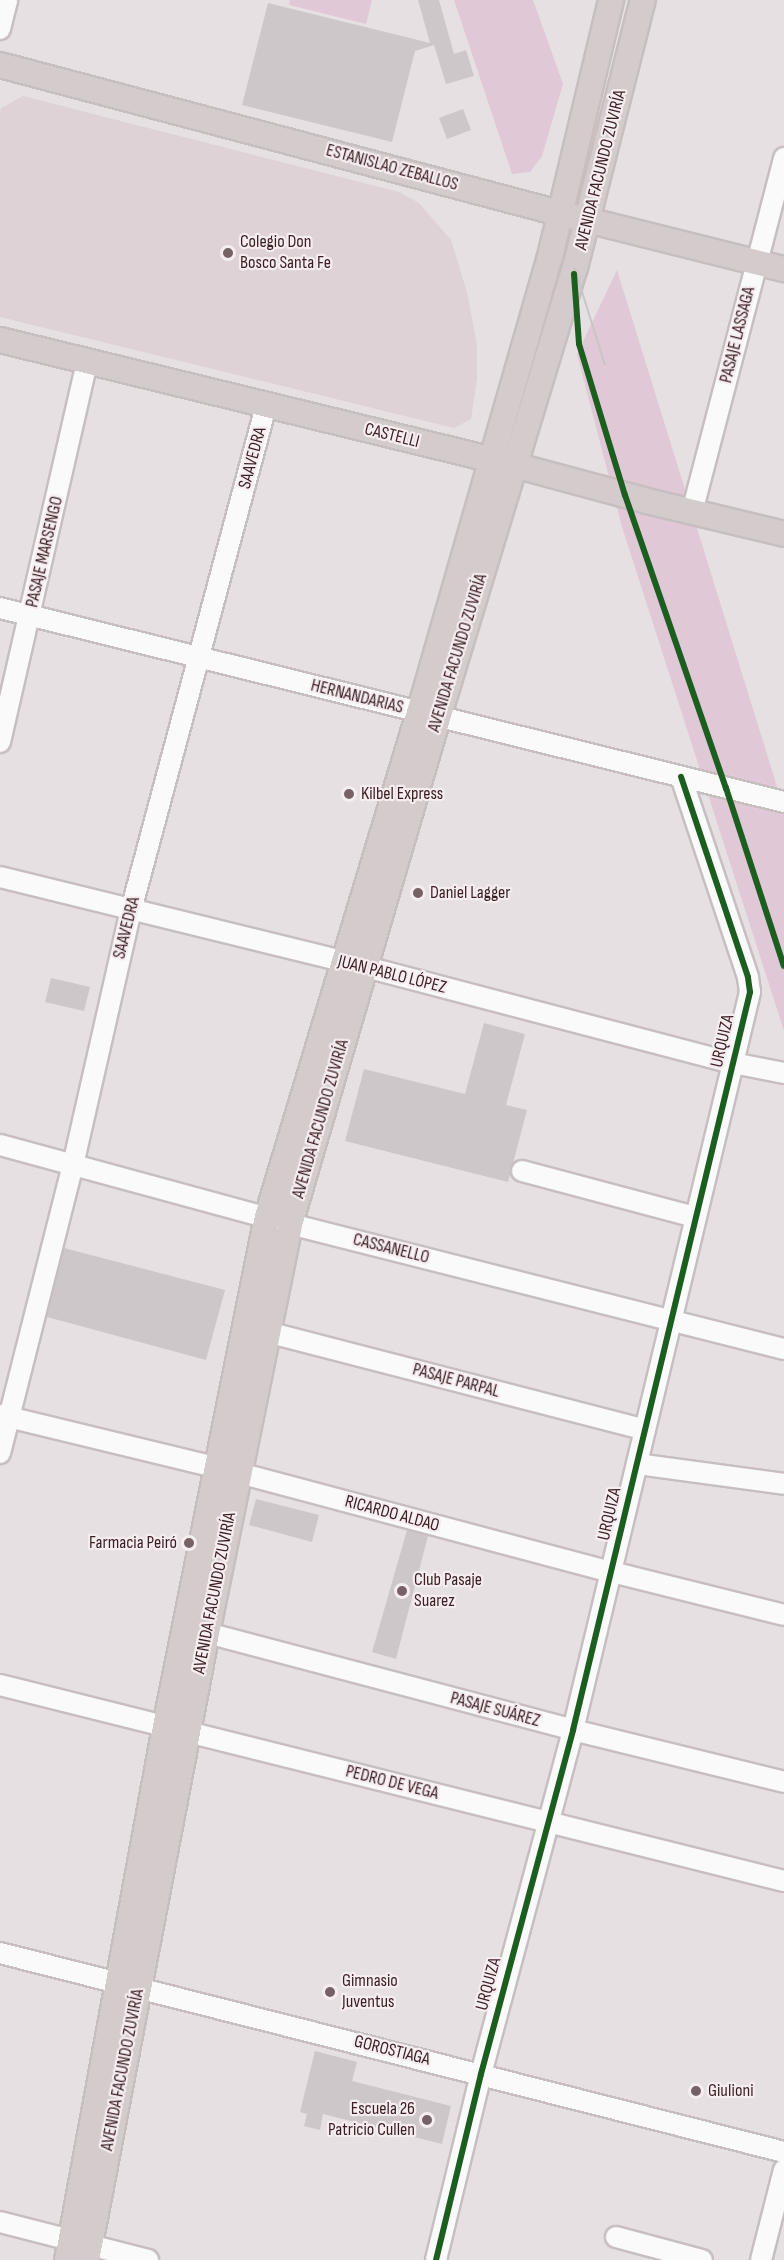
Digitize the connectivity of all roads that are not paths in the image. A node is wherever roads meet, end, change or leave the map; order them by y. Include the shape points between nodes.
1 (7, 0) edge
2 (611, 0) edge
3 (643, 0) edge
4 (0, 29) edge
5 (0, 65) edge
6 (784, 158) edge
7 (427, 177) junction
8 (559, 213) junction
9 (589, 220) junction
10 (552, 248) junction
11 (757, 262) junction
12 (784, 269) edge
13 (0, 340) edge
14 (87, 362) junction
15 (539, 386) junction
16 (266, 406) junction
17 (503, 462) junction
18 (692, 512) junction
19 (784, 534) edge
20 (0, 608) edge
21 (31, 616) junction
22 (201, 659) junction
23 (429, 715) junction
24 (0, 742) edge
25 (681, 777) junction
26 (784, 802) edge
27 (0, 877) edge
28 (131, 910) junction
29 (356, 965) junction
30 (733, 1063) junction
31 (784, 1073) edge
32 (0, 1145) edge
33 (73, 1165) junction
34 (522, 1171) dead end
35 (267, 1217) junction
36 (695, 1217) junction
37 (291, 1224) junction
38 (670, 1320) junction
39 (267, 1332) junction
40 (784, 1349) edge
41 (5, 1416) edge
42 (645, 1430) junction
43 (0, 1453) edge
44 (637, 1464) junction
45 (227, 1470) junction
46 (784, 1484) edge
47 (612, 1572) junction
48 (784, 1615) edge
49 (207, 1634) junction
50 (0, 1685) edge
51 (177, 1730) junction
52 (573, 1730) junction
53 (784, 1782) edge
54 (548, 1822) junction
55 (784, 1881) edge
56 (0, 1953) edge
57 (129, 1985) junction
58 (481, 2074) junction
59 (784, 2152) edge
60 (784, 2170) edge
61 (0, 2222) edge
62 (616, 2237) dead end
63 (79, 2252) edge
64 (148, 2260) edge
65 (436, 2260) edge
66 (702, 2260) edge
67 (761, 2260) edge

1 - 4 street
2 - 8 main road, AVENIDA FACUNDO ZUVIRÍA
3 - 9 main road, AVENIDA FACUNDO ZUVIRÍA
5 - 7 main road, ESTANISLAO ZEBALLOS
6 - 11 street, PASAJE LASSAGA
7 - 8 main road, ESTANISLAO ZEBALLOS
7 - 10 main road via 512,208 537,226
8 - 9 main road, ESTANISLAO ZEBALLOS
8 - 10 main road, AVENIDA FACUNDO ZUVIRÍA
9 - 11 main road, ESTANISLAO ZEBALLOS
9 - 15 main road, AVENIDA FACUNDO ZUVIRÍA
10 - 15 main road via 557,280 539,348
10 - 17 main road, AVENIDA FACUNDO ZUVIRÍA
11 - 12 main road, ESTANISLAO ZEBALLOS
11 - 18 street, PASAJE LASSAGA
13 - 14 main road, CASTELLI
14 - 16 main road, CASTELLI
14 - 21 street, PASAJE MARSENGO
15 - 17 main road, AVENIDA FACUNDO ZUVIRÍA
16 - 17 main road, CASTELLI
16 - 22 street, SAAVEDRA
17 - 18 main road, CASTELLI
17 - 23 main road, AVENIDA FACUNDO ZUVIRÍA
18 - 19 main road, CASTELLI
20 - 21 street, HERNANDARIAS
21 - 22 street, HERNANDARIAS
21 - 24 street, PASAJE MARSENGO
22 - 23 street, HERNANDARIAS
22 - 28 street, SAAVEDRA
23 - 25 street, HERNANDARIAS
23 - 29 main road, AVENIDA FACUNDO ZUVIRÍA
25 - 26 street, HERNANDARIAS
25 - 30 street, URQUIZA via 748,977 750,992
27 - 28 street, JUAN PABLO LÓPEZ
28 - 29 street, JUAN PABLO LÓPEZ
28 - 33 street, SAAVEDRA
29 - 30 street, JUAN PABLO LÓPEZ
29 - 35 main road, AVENIDA FACUNDO ZUVIRÍA
29 - 37 main road, AVENIDA FACUNDO ZUVIRÍA
30 - 31 street, JUAN PABLO LÓPEZ
30 - 36 street, URQUIZA
32 - 33 street, CASSANELLO
33 - 35 street, CASSANELLO
33 - 41 street, SAAVEDRA
34 - 36 street
35 - 37 street, CASSANELLO
35 - 45 main road, AVENIDA FACUNDO ZUVIRÍA
36 - 38 street, URQUIZA
37 - 38 street, CASSANELLO
37 - 39 main road, AVENIDA FACUNDO ZUVIRÍA
38 - 40 street, CASSANELLO
38 - 42 street, URQUIZA
39 - 42 street, PASAJE PARPAL
39 - 45 main road, AVENIDA FACUNDO ZUVIRÍA
41 - 43 street, SAAVEDRA
41 - 45 street, RICARDO ALDAO
42 - 44 street, URQUIZA
44 - 46 street
44 - 47 street, URQUIZA
45 - 47 street, RICARDO ALDAO
45 - 49 main road, AVENIDA FACUNDO ZUVIRÍA
45 - 51 main road, AVENIDA FACUNDO ZUVIRÍA
47 - 48 street, RICARDO ALDAO
47 - 52 street, URQUIZA
49 - 51 main road, AVENIDA FACUNDO ZUVIRÍA
49 - 52 street, PASAJE SUÁREZ
50 - 51 street, PEDRO DE VEGA
51 - 54 street, PEDRO DE VEGA
51 - 57 main road, AVENIDA FACUNDO ZUVIRÍA
52 - 53 street, PASAJE SUÁREZ
52 - 54 street, URQUIZA
54 - 55 street, PEDRO DE VEGA
54 - 58 street, URQUIZA
56 - 57 street, GOROSTIAGA
57 - 58 street, GOROSTIAGA
57 - 63 main road, AVENIDA FACUNDO ZUVIRÍA
58 - 59 street, GOROSTIAGA
58 - 65 street, URQUIZA
60 - 67 street
61 - 63 street
62 - 66 street
63 - 64 street

